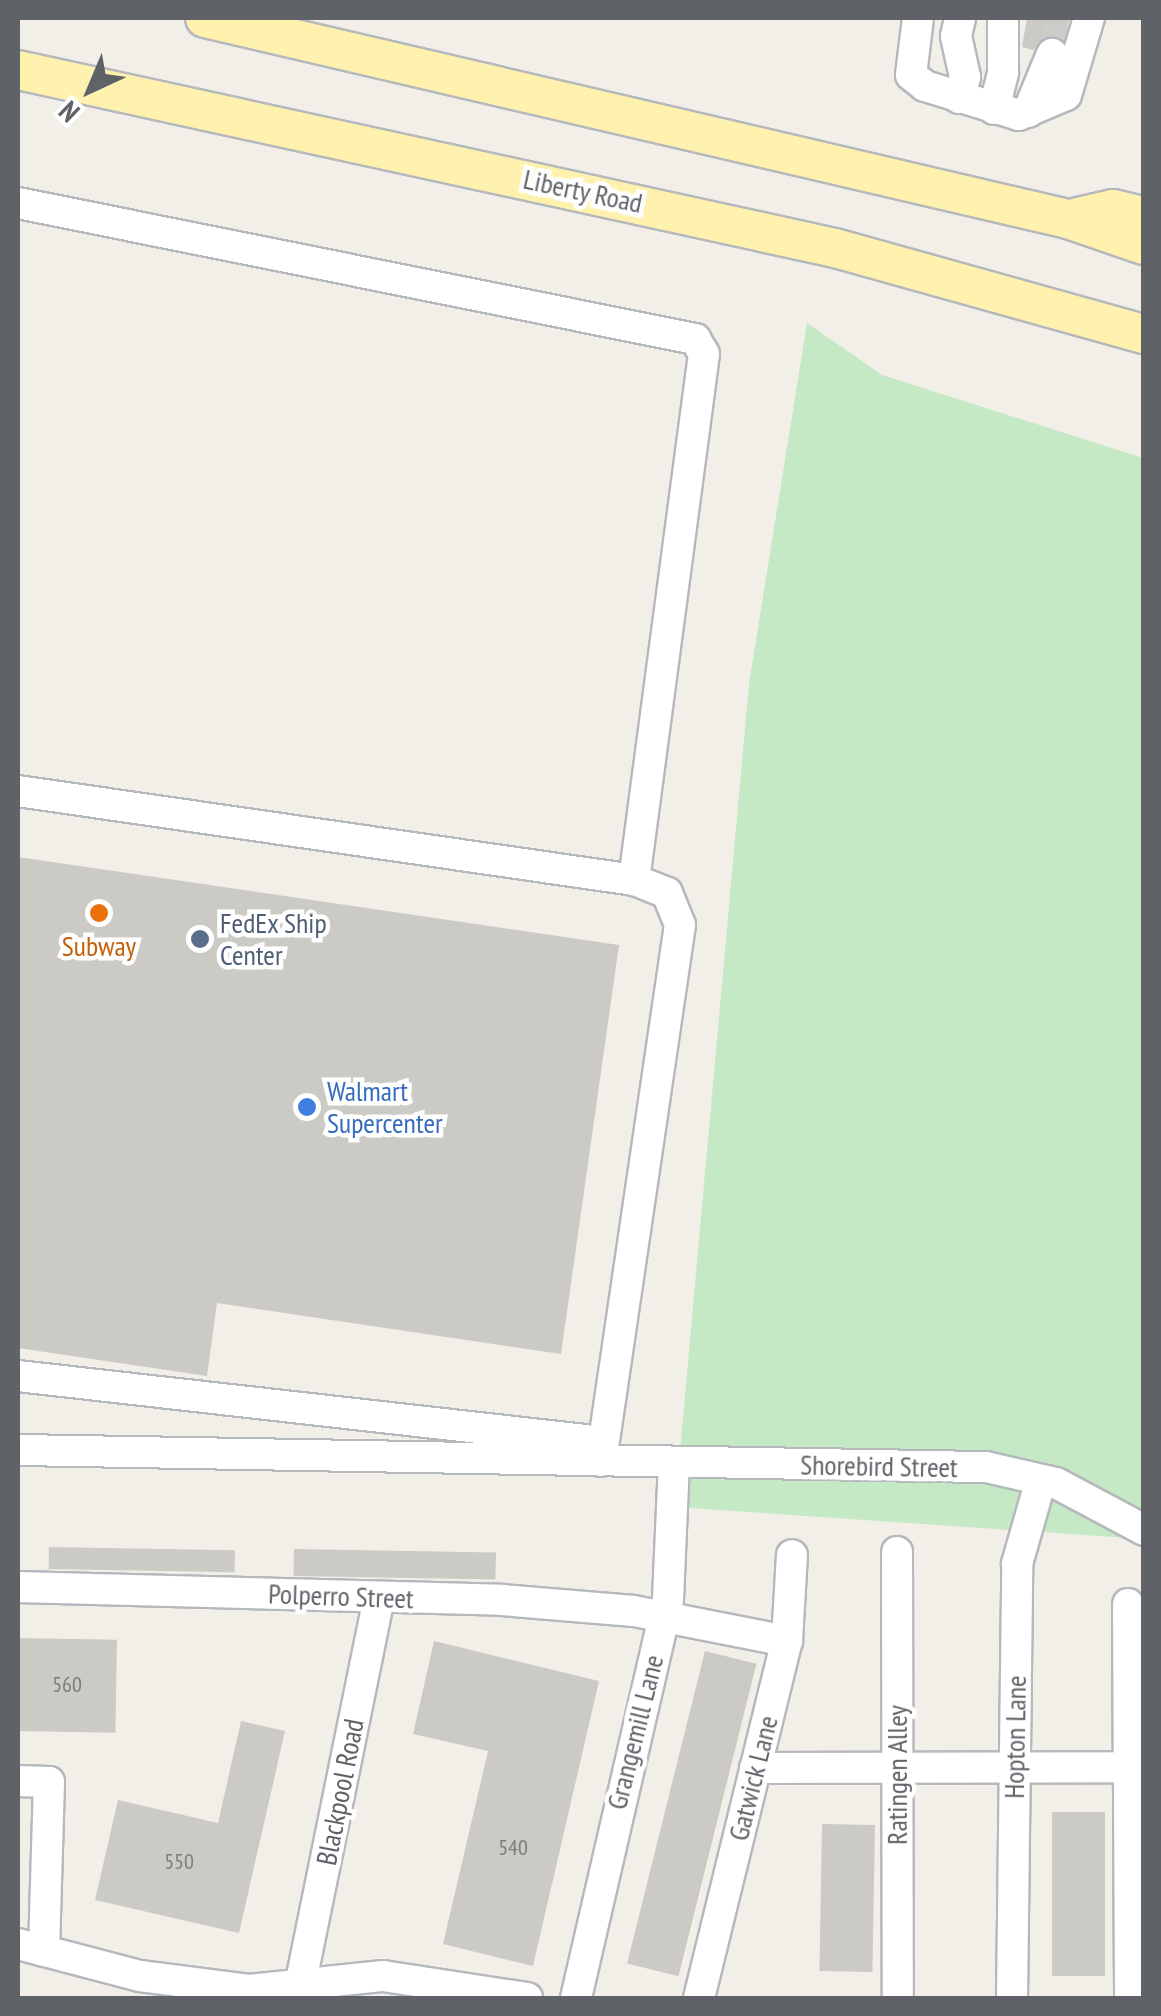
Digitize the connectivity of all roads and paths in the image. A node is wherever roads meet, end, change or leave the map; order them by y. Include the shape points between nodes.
1 (205, 18) edge
2 (918, 18) edge
3 (960, 18) edge
4 (1003, 18) edge
5 (1089, 18) edge
6 (1052, 54) tunnel mouth
7 (18, 70) edge
8 (959, 98) junction
9 (994, 109) junction
10 (1028, 112) junction
11 (18, 204) edge
12 (1144, 216) edge
13 (1068, 219) junction
14 (1144, 246) edge
15 (1144, 334) edge
16 (18, 791) edge
17 (634, 880) junction
18 (18, 1376) edge
19 (18, 1450) edge
20 (602, 1452) junction
21 (674, 1462) junction
22 (1042, 1480) junction
23 (1144, 1530) edge
24 (897, 1552) dead end
25 (792, 1555) dead end
26 (18, 1587) edge
27 (379, 1597) junction
28 (1128, 1604) dead end
29 (664, 1616) junction
30 (787, 1641) junction
31 (896, 1766) junction
32 (1015, 1766) junction
33 (1136, 1766) edge
34 (755, 1768) junction
35 (18, 1781) edge
36 (31, 1947) edge
37 (300, 1986) junction
38 (138, 1987) edge
39 (527, 1998) edge
40 (576, 1998) edge
41 (699, 1998) edge
42 (898, 1998) edge
43 (1012, 1998) edge
44 (1130, 1998) edge

1 - 13 main road
2 - 8 street via 911,74
3 - 8 street via 956,36 965,77
4 - 9 street via 1003,72
5 - 10 street via 1066,96
6 - 10 street
7 - 15 main road, Liberty Road via 818,244
8 - 9 street
9 - 10 street
11 - 17 street via 695,339 704,354
12 - 13 main road via 1113,209
13 - 14 main road
16 - 17 street
17 - 20 street via 667,893 680,925
18 - 20 street
19 - 20 street
20 - 21 street, Shorebird Street
21 - 22 street, Shorebird Street via 986,1467
21 - 29 street, Grangemill Lane
22 - 23 street, Shorebird Street
22 - 32 street, Hopton Lane via 1017,1564
24 - 31 street, Ratingen Alley
25 - 30 street, Gatwick Lane
26 - 27 street, Polperro Street
27 - 29 street, Polperro Street via 518,1601
27 - 37 street, Blackpool Road
28 - 33 street
29 - 30 street, Polperro Street
29 - 40 street, Grangemill Lane
30 - 34 street, Gatwick Lane
31 - 32 street
31 - 34 street
31 - 42 street, Ratingen Alley
32 - 33 street
32 - 43 street, Hopton Lane
33 - 44 street
34 - 41 street, Gatwick Lane
35 - 36 street via 49,1782
36 - 38 street
37 - 38 street
37 - 39 street via 384,1976

